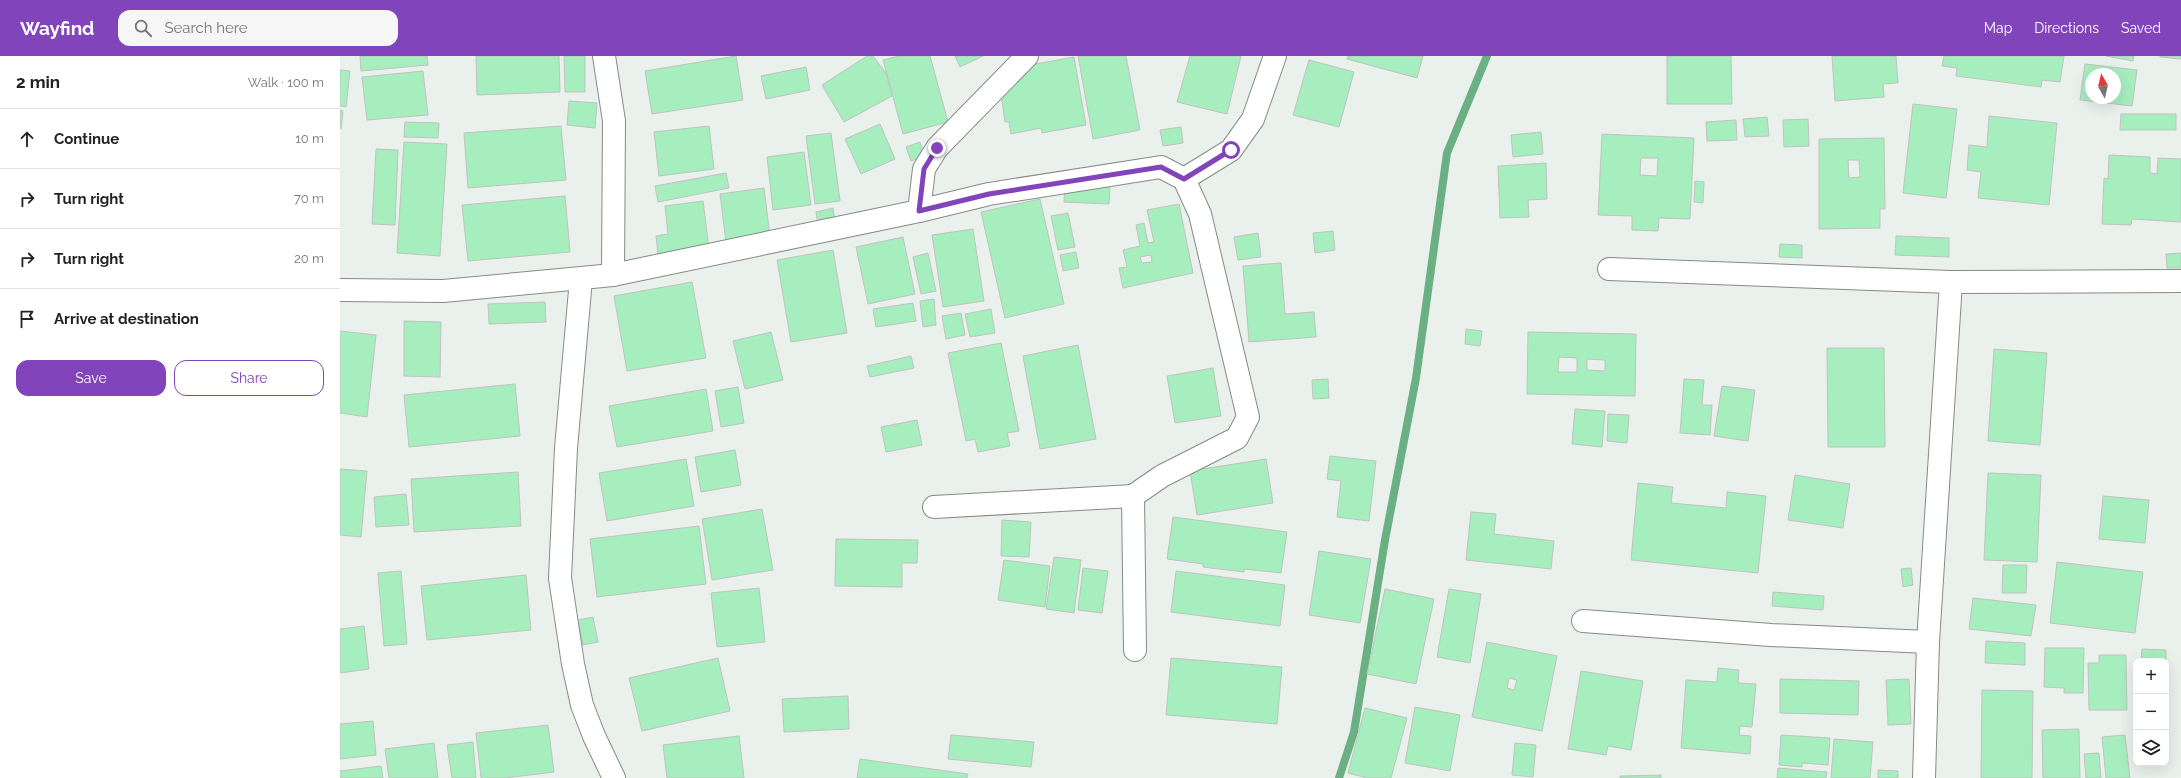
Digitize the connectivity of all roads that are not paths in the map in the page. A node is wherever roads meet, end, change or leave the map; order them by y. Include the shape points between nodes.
1 (604, 56) edge
2 (1026, 56) edge
3 (1275, 56) edge
4 (1184, 179) junction
5 (919, 211) junction
6 (1609, 269) dead end
7 (613, 275) junction
8 (581, 279) junction
9 (2181, 281) edge
10 (1951, 282) junction
11 (340, 290) edge
12 (1133, 496) junction
13 (934, 507) dead end
14 (1583, 620) dead end
15 (1928, 642) junction
16 (1135, 650) dead end
17 (614, 778) edge
18 (1924, 778) edge

1 - 7 street via 614,121
2 - 5 street via 937,148 924,169
3 - 4 street via 1253,119 1231,150
4 - 5 street via 1161,167 989,194
4 - 12 street via 1200,214 1248,417 1237,438 1162,476
5 - 7 street
6 - 10 street
7 - 8 street
8 - 11 street via 443,291
8 - 17 street via 566,448 560,578 582,705
9 - 10 street
10 - 15 street
12 - 13 street
12 - 16 street
14 - 15 street via 1771,635
15 - 18 street

